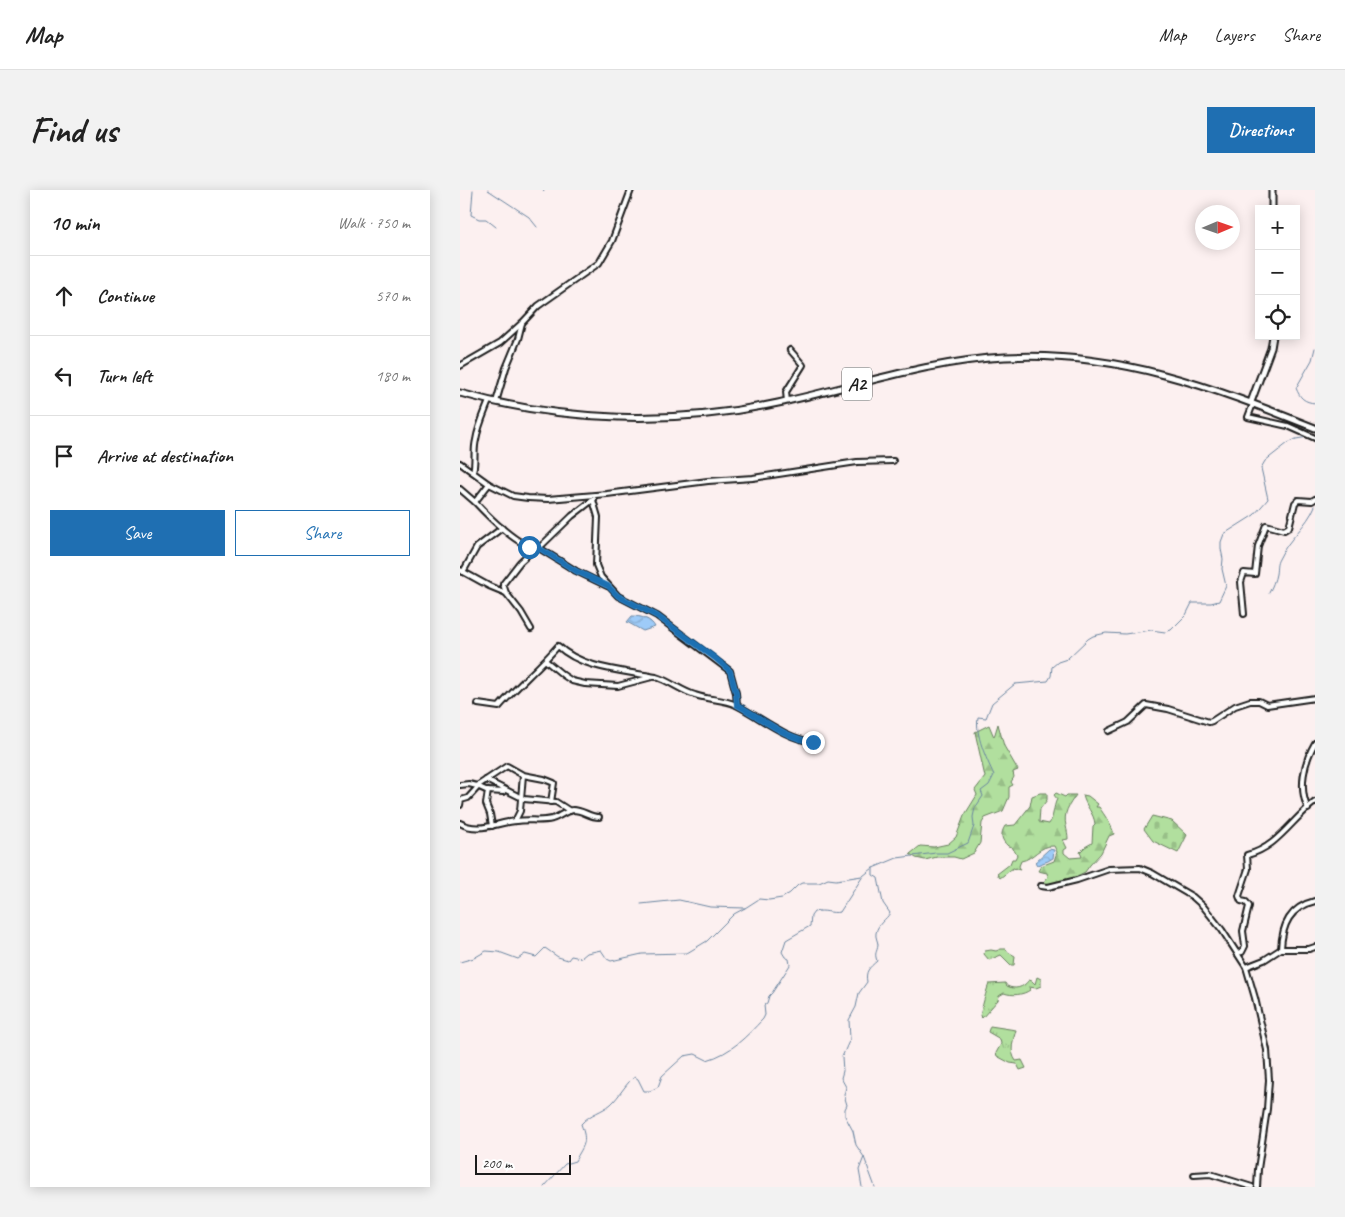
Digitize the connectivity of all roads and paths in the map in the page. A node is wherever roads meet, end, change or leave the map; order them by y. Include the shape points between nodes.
1 (631, 190) edge
2 (1272, 190) edge
3 (1272, 205) edge
4 (522, 323) junction
5 (1272, 340) edge
6 (790, 350) dead end
7 (460, 366) edge
8 (460, 394) edge
9 (489, 401) junction
10 (786, 401) junction
11 (496, 402) junction
12 (1252, 403) junction
13 (1315, 428) edge
14 (1315, 438) edge
15 (892, 461) dead end
16 (460, 463) edge
17 (472, 472) junction
18 (489, 484) junction
19 (460, 489) edge
20 (599, 495) junction
21 (1315, 499) edge
22 (593, 500) junction
23 (475, 502) junction
24 (502, 528) junction
25 (536, 549) junction
26 (596, 565) junction
27 (462, 571) edge
28 (593, 579) junction
29 (608, 586) junction
30 (506, 593) junction
31 (1244, 614) dead end
32 (531, 629) dead end
33 (546, 661) junction
34 (653, 677) junction
35 (1315, 698) edge
36 (478, 704) dead end
37 (737, 705) junction
38 (1109, 731) dead end
39 (813, 742) dead end
40 (1315, 743) edge
41 (523, 775) junction
42 (486, 780) junction
43 (460, 785) edge
44 (477, 786) junction
45 (504, 790) junction
46 (488, 791) junction
47 (521, 798) junction
48 (551, 802) junction
49 (1315, 802) edge
50 (460, 805) edge
51 (1308, 809) junction
52 (570, 811) junction
53 (599, 817) dead end
54 (515, 820) junction
55 (460, 823) edge
56 (492, 826) junction
57 (1041, 886) dead end
58 (1315, 901) edge
59 (1315, 947) edge
60 (1281, 949) junction
61 (1237, 954) junction
62 (1246, 967) junction
63 (1194, 1175) dead end
64 (1252, 1187) edge
65 (1257, 1187) edge

1 - 4 street via 612,241 599,263 538,306
2 - 3 main road
4 - 7 street via 500,343
4 - 11 street
5 - 12 main road
6 - 10 street via 803,365 786,392
8 - 9 main road, A2
9 - 11 main road, A2
9 - 17 street via 476,438
10 - 11 main road, A2 via 714,413 646,417 572,414
10 - 12 main road, A2 via 952,362 1038,356 1129,366 1180,378
12 - 13 main road, A2
12 - 14 street via 1248,417 1288,426
15 - 20 street via 857,462 753,478
16 - 17 street
17 - 18 street
18 - 20 street via 513,496 528,498
18 - 23 street
19 - 23 street
20 - 22 street
21 - 31 street via 1295,503 1289,528 1266,526 1258,546 1255,574 1244,574 1240,582
22 - 25 street
22 - 26 street via 598,517
23 - 24 street
24 - 25 street via 518,541
24 - 27 street via 477,547
25 - 28 street
25 - 30 street via 504,581
26 - 28 street
26 - 29 street
27 - 30 street
28 - 29 street
29 - 37 street via 618,596 657,616 730,671
30 - 32 street
33 - 34 street via 572,681 585,684 618,686
33 - 34 street via 558,646 568,654 600,667
33 - 36 street via 498,707
34 - 37 street via 697,696
35 - 38 street via 1267,705 1259,700 1250,701 1209,722 1146,705 1128,722
37 - 39 street via 782,732
40 - 51 street via 1304,772 1302,794
41 - 42 street via 507,766
41 - 47 street
41 - 48 street via 554,783
42 - 44 street
42 - 45 street
43 - 44 street
44 - 46 street
44 - 50 street
45 - 46 street
45 - 47 street
46 - 56 street via 486,804
47 - 48 street
47 - 54 street
48 - 52 street
49 - 51 street
51 - 61 street via 1274,842 1247,855 1248,869 1239,896 1249,906 1243,931 1246,946
52 - 53 street
52 - 54 street via 550,820
54 - 56 street
55 - 56 street via 477,828
57 - 61 street via 1077,880 1109,869 1140,868 1179,888 1204,906
58 - 60 street via 1293,912 1284,926
59 - 60 street
60 - 62 street
61 - 62 street
62 - 65 street via 1269,1071
63 - 64 street via 1210,1174

